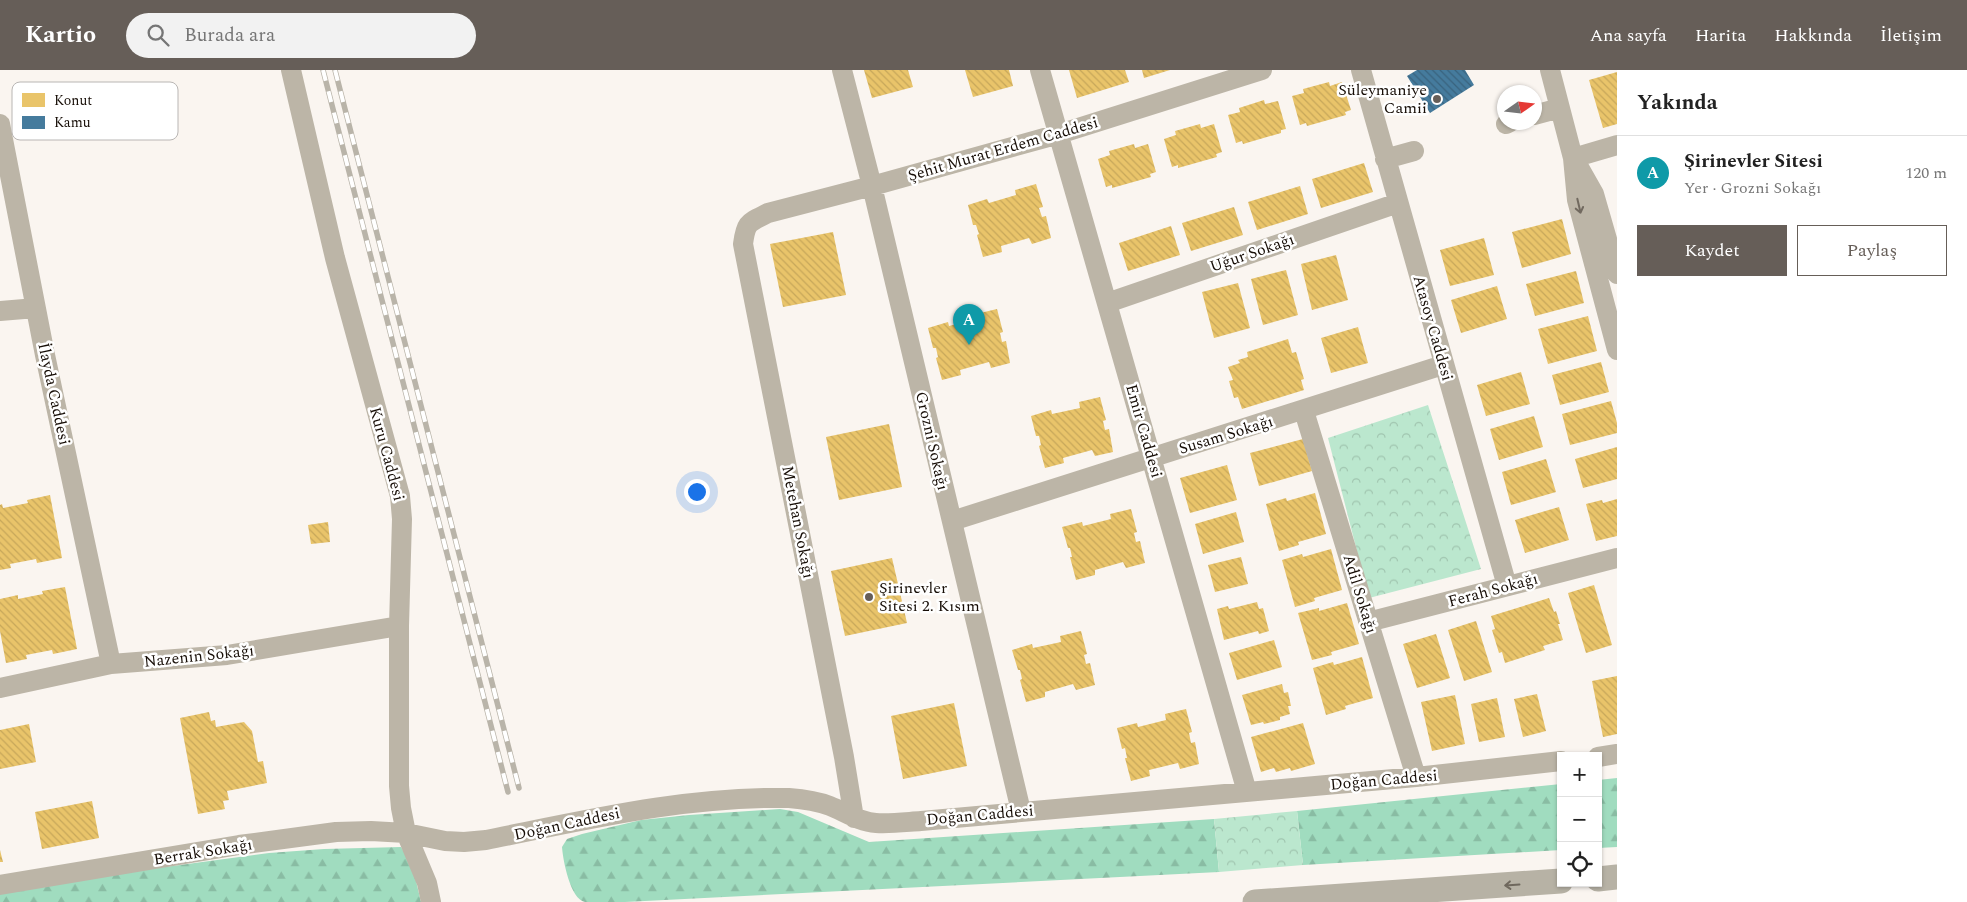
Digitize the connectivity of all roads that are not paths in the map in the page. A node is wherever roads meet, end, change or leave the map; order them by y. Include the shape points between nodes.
1 (291, 70) edge
2 (842, 70) edge
3 (1040, 70) edge
4 (1262, 70) edge
5 (1361, 70) edge
6 (1550, 70) edge
7 (1560, 108) junction
8 (1542, 113) edge
9 (0, 124) edge
10 (1059, 134) junction
11 (1617, 145) edge
12 (1414, 151) dead end
13 (1573, 158) junction
14 (1385, 159) junction
15 (872, 186) junction
16 (1398, 203) junction
17 (745, 228) joint
18 (1617, 274) edge
19 (1107, 302) junction
20 (36, 308) junction
21 (0, 311) edge
22 (1617, 350) edge
23 (1443, 366) junction
24 (1304, 411) junction
25 (1152, 458) junction
26 (952, 521) junction
27 (1617, 558) edge
28 (1507, 586) junction
29 (1368, 622) junction
30 (399, 626) junction
31 (111, 664) junction
32 (0, 688) edge
33 (1617, 754) edge
34 (1602, 756) edge
35 (1557, 761) edge
36 (1416, 778) junction
37 (1246, 792) junction
38 (1021, 812) junction
39 (854, 818) junction
40 (406, 833) junction
41 (1617, 877) edge
42 (1602, 879) edge
43 (1557, 881) edge
44 (0, 885) edge
45 (431, 902) edge
46 (1255, 902) edge

1 - 30 street, Kuru Caddesi via 340,277 400,496
2 - 15 street, Grozni Sokağı
3 - 10 street, Emir Caddesi
4 - 10 street, Şehit Murat Erdem Caddesi
5 - 14 street, Atasoy Caddesi
6 - 7 street
7 - 8 street
7 - 13 street
9 - 20 street, İlayda Caddesi
10 - 15 street, Şehit Murat Erdem Caddesi
10 - 19 street, Emir Caddesi
11 - 13 street
12 - 14 street
13 - 18 street via 1594,194
13 -> 22 street via 1577,200
14 - 16 street, Atasoy Caddesi
15 - 17 street, Şehit Murat Erdem Caddesi via 768,213
15 - 26 street, Grozni Sokağı
16 - 19 street, Uğur Sokağı
16 - 23 street, Atasoy Caddesi
17 - 39 street, Metehan Sokağı via 743,244
19 - 25 street, Emir Caddesi
20 - 21 street
20 - 31 street, İlayda Caddesi
23 - 24 street, Susam Sokağı
23 - 28 street, Atasoy Caddesi
24 - 25 street, Susam Sokağı
24 - 29 street, Adil Sokağı
25 - 26 street, Susam Sokağı
25 - 37 street, Emir Caddesi
26 - 38 street, Grozni Sokağı
27 - 28 street, Ferah Sokağı
28 - 29 street, Ferah Sokağı
29 - 36 street, Adil Sokağı
30 - 31 street, Nazenin Sokağı via 227,655
30 - 40 street, Kuru Caddesi via 399,786
31 - 32 street, Nazenin Sokağı
33 - 34 street
35 - 36 street, Doğan Caddesi
36 - 37 street, Doğan Caddesi
37 - 38 street, Doğan Caddesi
38 - 39 street, Doğan Caddesi via 875,823
39 - 40 street, Doğan Caddesi via 810,801 765,798 676,804 486,840 445,841
40 - 44 street, Berrak Sokağı via 327,833
40 - 45 street, Kuru Caddesi via 427,883
41 - 42 main road
43 -> 46 main road

